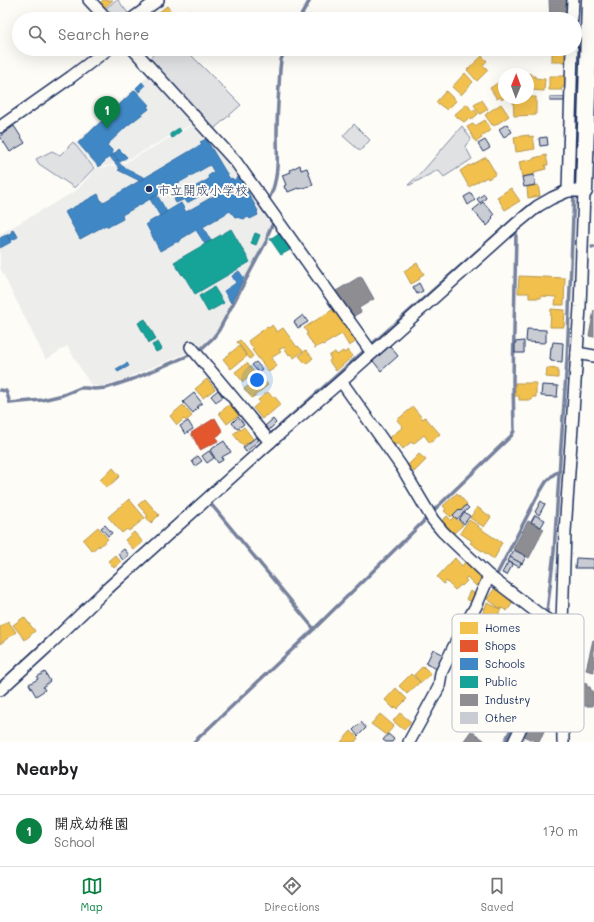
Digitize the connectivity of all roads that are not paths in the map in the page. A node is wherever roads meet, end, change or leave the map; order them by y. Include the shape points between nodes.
1 (89, 0) edge
2 (158, 0) edge
3 (573, 0) edge
4 (590, 0) edge
5 (100, 12) edge
6 (142, 12) edge
7 (572, 12) edge
8 (99, 56) edge
9 (139, 56) edge
10 (572, 56) edge
11 (0, 127) edge
12 (573, 189) junction
13 (369, 349) junction
14 (194, 350) dead end
15 (577, 353) junction
16 (594, 356) edge
17 (341, 381) junction
18 (268, 439) junction
19 (490, 576) junction
20 (472, 614) edge
21 (539, 614) edge
22 (562, 614) edge
23 (452, 650) edge
24 (0, 690) edge
25 (519, 732) edge
26 (563, 732) edge
27 (409, 742) edge
28 (514, 742) edge
29 (563, 742) edge

1 - 5 street
2 - 6 street
3 - 7 street
4 - 12 street
8 - 11 street
9 - 13 street via 236,162
10 - 12 street
12 - 13 street via 538,206
12 - 15 street via 580,307
13 - 17 street
14 - 18 street
15 - 16 street
15 - 22 street
17 - 18 street
17 - 19 street via 401,466 433,520
18 - 24 street
19 - 20 street
19 - 21 street
23 - 27 street via 441,673 439,686
25 - 28 street
26 - 29 street

